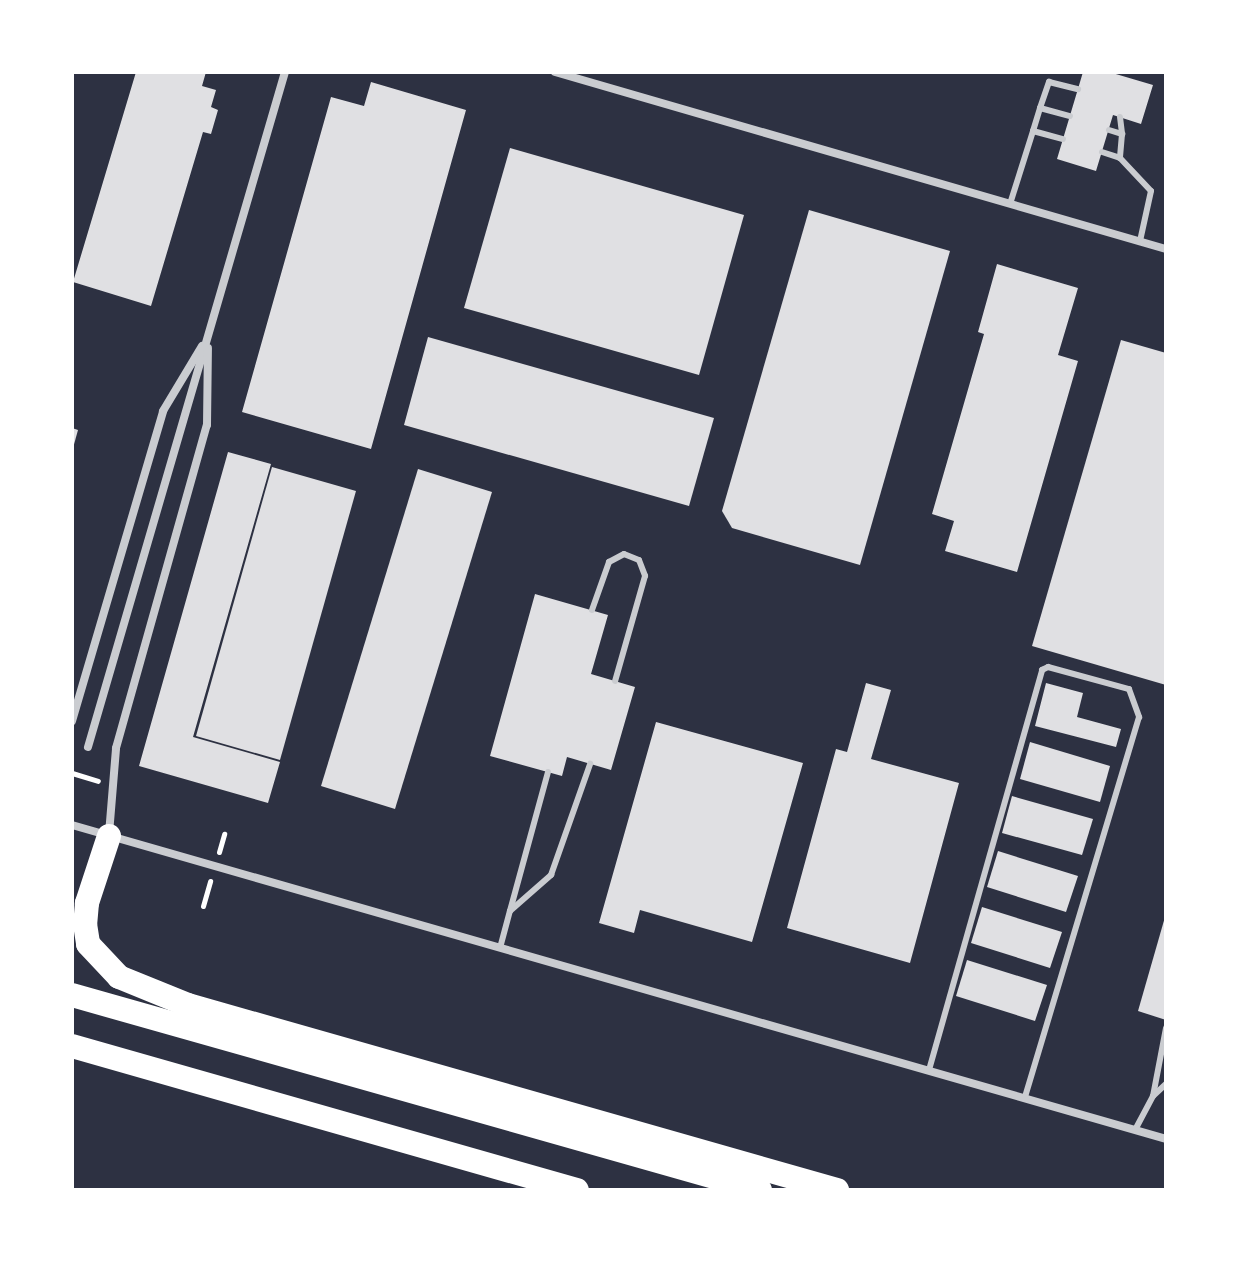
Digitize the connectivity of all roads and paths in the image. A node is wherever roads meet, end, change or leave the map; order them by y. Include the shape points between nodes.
1 (285, 72) edge
2 (555, 72) edge
3 (1078, 89) dead end
4 (1040, 108) junction
5 (1070, 116) dead end
6 (1120, 117) dead end
7 (1109, 130) dead end
8 (1033, 131) junction
9 (1122, 134) junction
10 (1063, 139) dead end
11 (1102, 152) dead end
12 (1120, 158) junction
13 (1010, 204) junction
14 (1140, 241) junction
15 (1166, 249) edge
16 (208, 336) junction
17 (592, 610) dead end
18 (615, 681) dead end
19 (76, 697) edge
20 (72, 721) edge
21 (88, 747) dead end
22 (590, 764) dead end
23 (548, 772) dead end
24 (72, 773) edge
25 (113, 787) junction
26 (72, 825) edge
27 (109, 836) junction
28 (510, 911) junction
29 (500, 948) junction
30 (72, 995) edge
31 (1166, 1028) edge
32 (72, 1046) edge
33 (929, 1070) junction
34 (1166, 1084) edge
35 (1153, 1096) junction
36 (1025, 1098) junction
37 (1135, 1130) junction
38 (1166, 1139) edge
39 (577, 1190) edge
40 (760, 1190) edge
41 (837, 1190) edge

1 - 16 street
2 - 13 street
3 - 4 lane via 1049,82
4 - 5 lane
4 - 8 lane
6 - 9 lane
7 - 9 lane
8 - 10 lane
8 - 13 lane
9 - 12 lane
11 - 12 lane
12 - 14 lane via 1151,191
13 - 14 street
14 - 15 street
16 - 19 street via 163,411
16 - 21 street
16 - 25 street via 207,425 116,748
17 - 18 lane via 609,562 624,554 639,560 645,576
19 - 20 street
22 - 28 lane via 551,875
23 - 28 lane
24 - 25 path
25 - 27 street
26 - 27 street
27 - 29 street
27 - 41 highway via 85,924 88,944 119,977 188,1005
28 - 29 lane
29 - 33 street
30 - 40 highway
31 - 35 lane
32 - 39 highway
33 - 36 street
33 - 36 lane via 1042,670 1048,667 1129,689 1139,717
34 - 35 lane
35 - 37 lane
36 - 37 street
37 - 38 street

